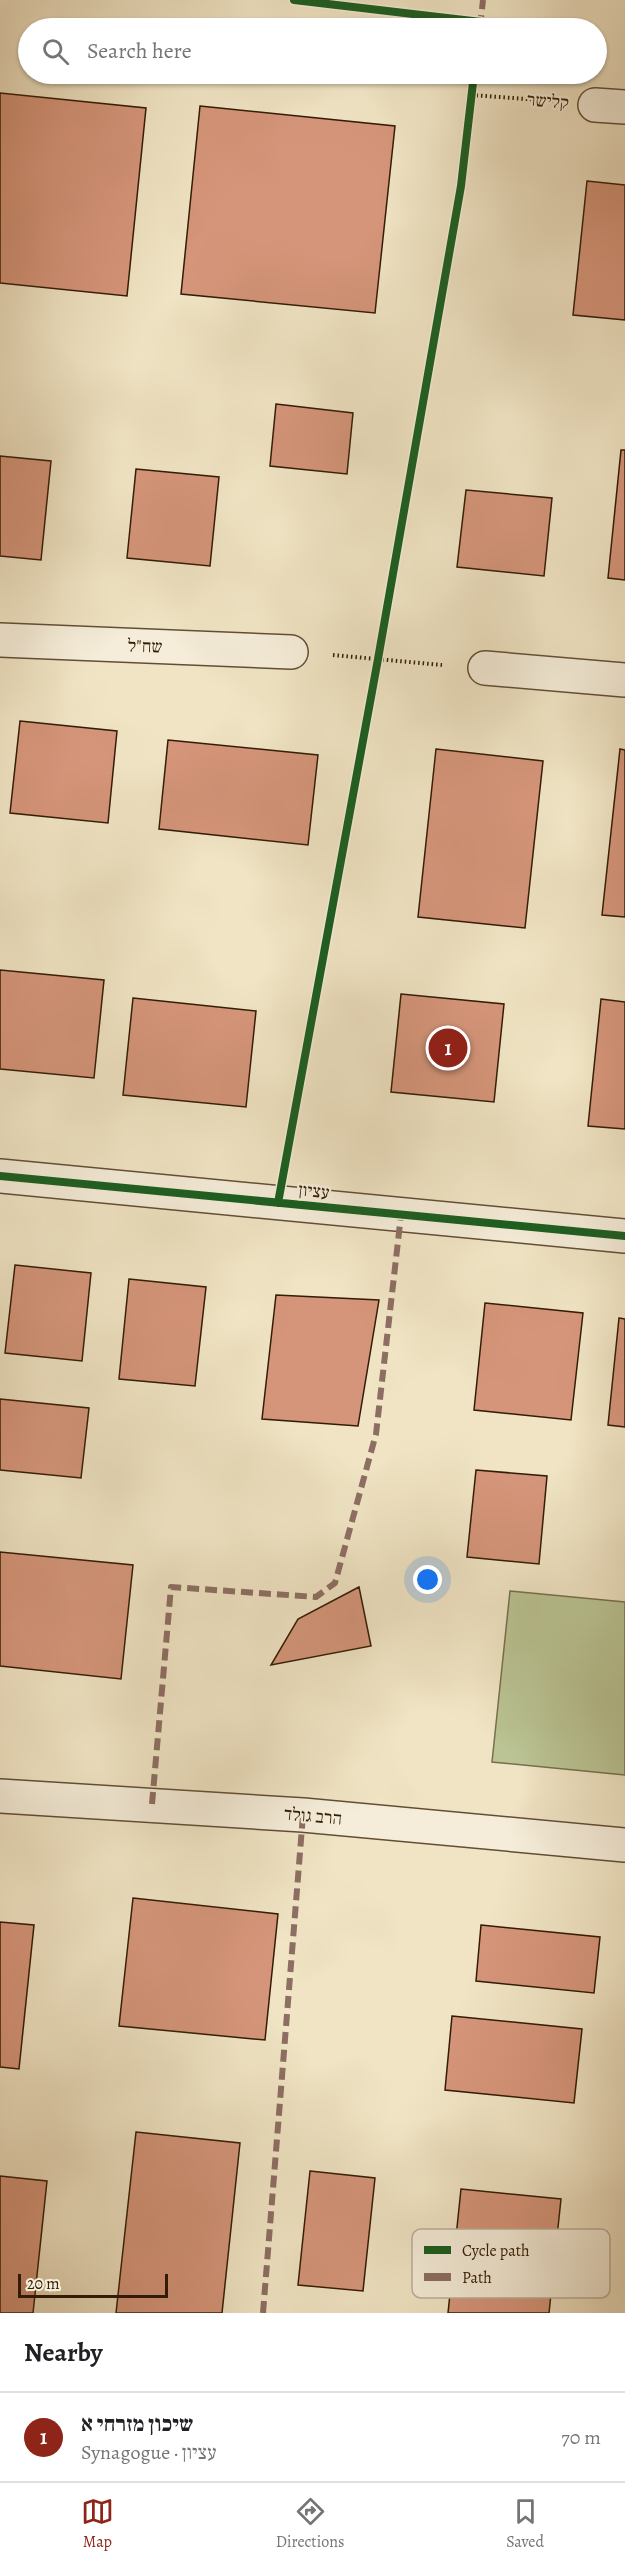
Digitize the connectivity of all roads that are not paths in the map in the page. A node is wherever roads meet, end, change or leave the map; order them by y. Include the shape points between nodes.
1 (0, 640) edge
2 (291, 652) road end
3 (485, 668) road end
4 (625, 680) edge
5 (0, 1176) edge
6 (625, 1236) edge
7 (0, 1796) edge
8 (625, 1845) edge

1 - 2 street, שח"ל
3 - 4 street
5 - 6 street, עציון
7 - 8 street, הרב גולד via 303,1815

